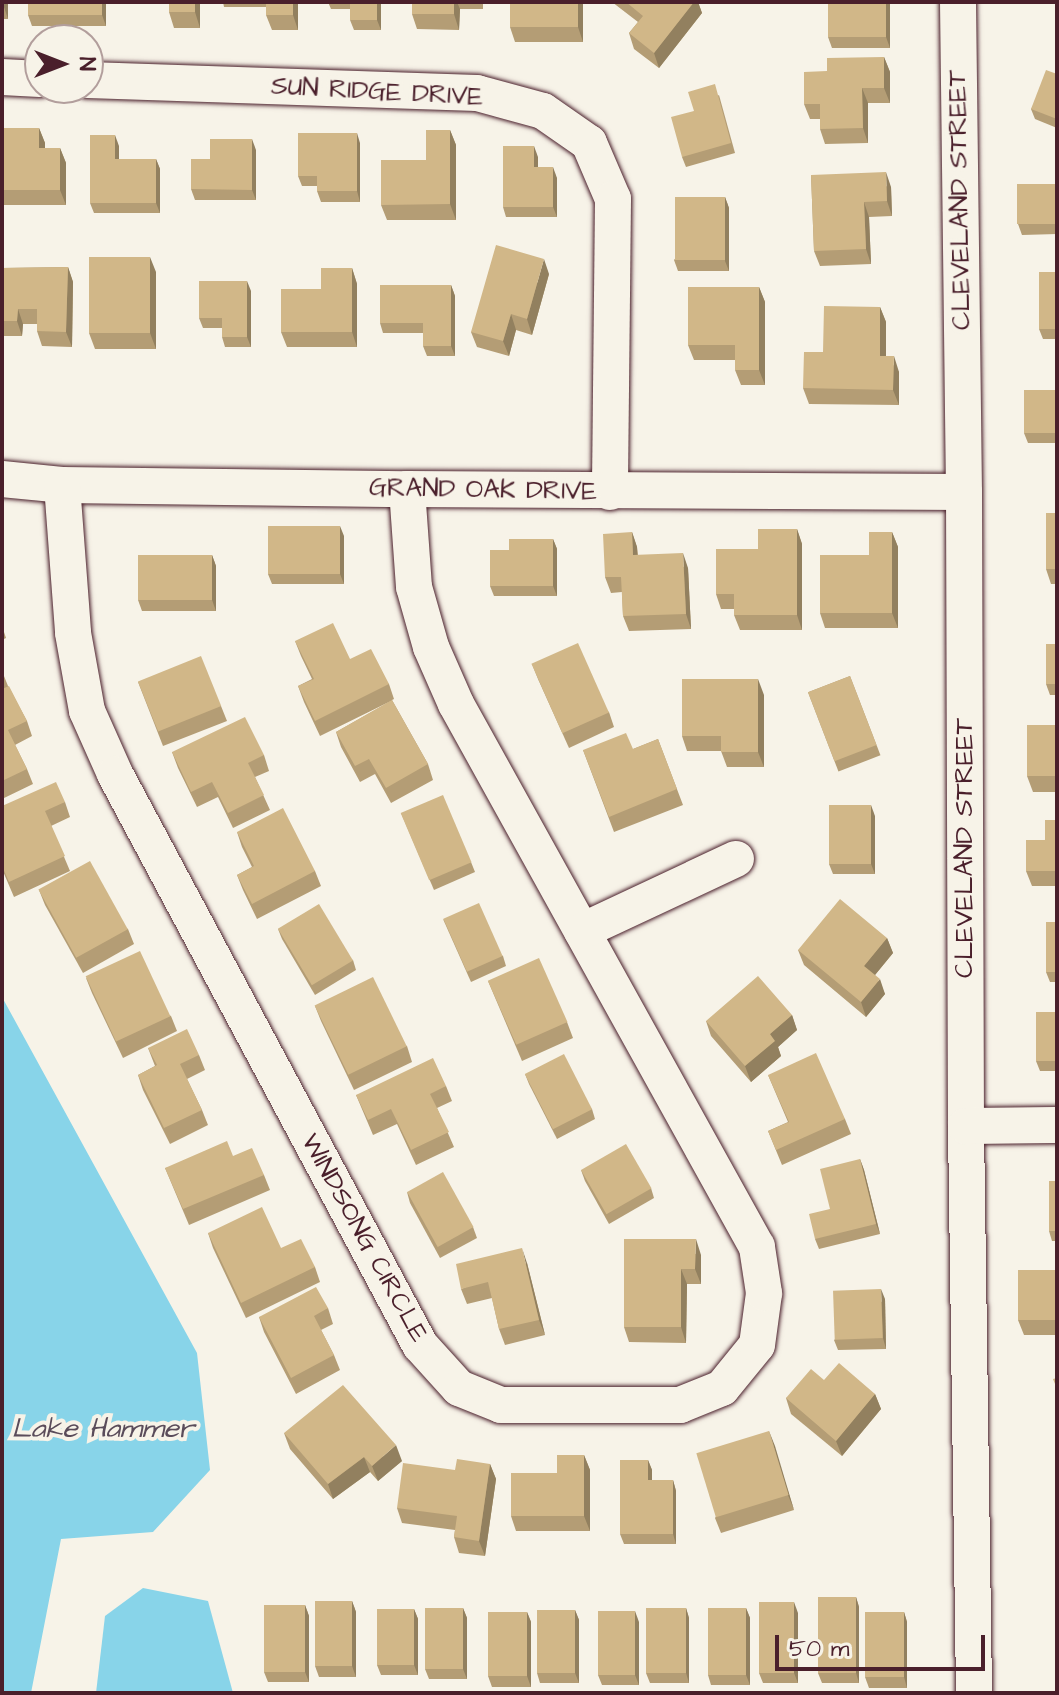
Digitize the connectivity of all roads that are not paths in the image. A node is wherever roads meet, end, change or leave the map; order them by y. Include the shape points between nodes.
1 (958, 2) edge
2 (2, 77) edge
3 (24, 78) edge
4 (104, 81) edge
5 (2, 479) edge
6 (62, 485) junction
7 (407, 489) junction
8 (610, 492) junction
9 (964, 492) junction
10 (736, 859) dead end
11 (582, 931) junction
12 (1057, 1125) edge
13 (966, 1126) junction
14 (974, 1693) edge

1 - 9 street, CLEVELAND STREET
2 - 3 street
4 - 8 street, SUN RIDGE DRIVE via 477,93 543,111 589,143 613,199
5 - 6 street, GRAND OAK DRIVE
6 - 7 street, GRAND OAK DRIVE
6 - 11 street, WINDSONG CIRCLE via 73,633 87,711 115,774 420,1345 459,1388 501,1405 680,1405 722,1388 757,1345 764,1293 757,1247
7 - 8 street, GRAND OAK DRIVE
7 - 11 street, WINDSONG CIRCLE via 414,587 431,647 456,704
8 - 9 street, GRAND OAK DRIVE
9 - 13 street, CLEVELAND STREET
10 - 11 street
12 - 13 street
13 - 14 street, CLEVELAND STREET

